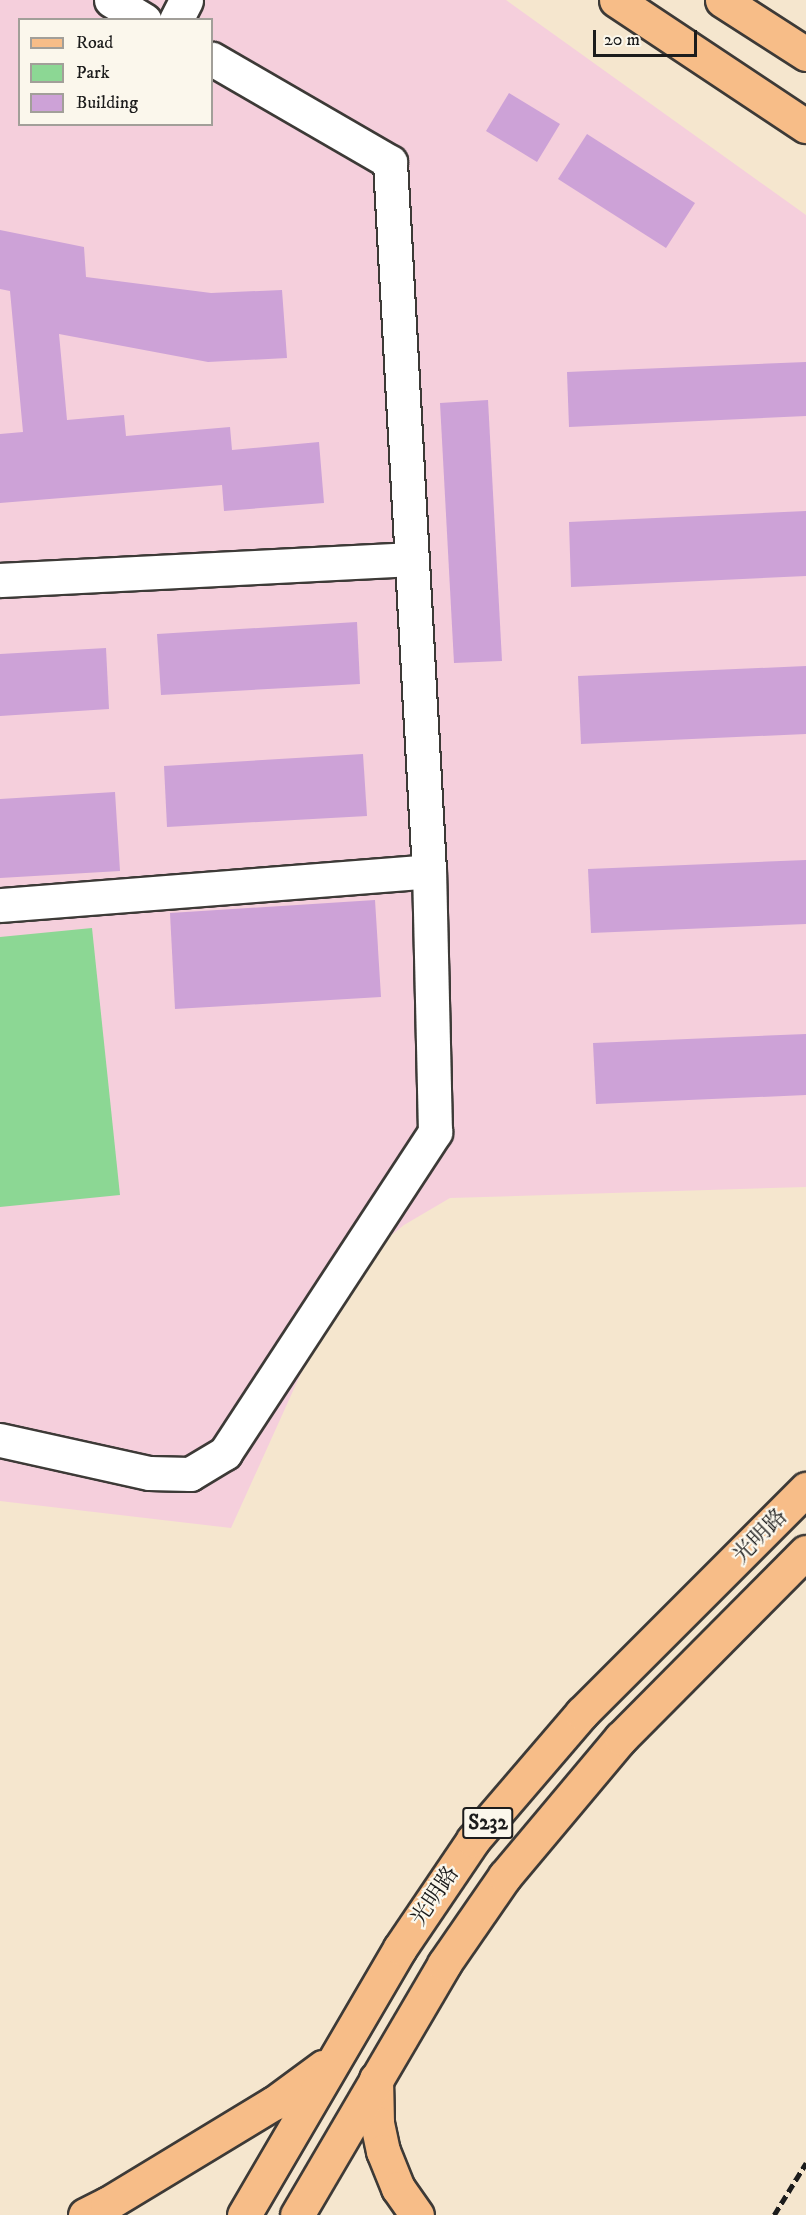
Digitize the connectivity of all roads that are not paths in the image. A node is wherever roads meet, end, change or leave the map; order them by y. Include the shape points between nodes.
1 (111, 0) edge
2 (186, 0) edge
3 (615, 0) edge
4 (722, 0) edge
5 (141, 18) edge
6 (177, 18) edge
7 (803, 45) edge
8 (213, 60) edge
9 (806, 126) edge
10 (411, 559) junction
11 (0, 580) edge
12 (429, 871) junction
13 (0, 905) edge
14 (0, 1440) edge
15 (806, 1489) edge
16 (806, 1552) edge
17 (334, 2059) junction
18 (376, 2079) junction
19 (85, 2215) edge
20 (244, 2215) edge
21 (297, 2215) edge
22 (417, 2215) edge

1 - 5 street
2 - 6 street
3 - 9 main road
4 - 7 main road
8 - 10 street via 390,162
10 - 11 street
10 - 12 street
12 - 13 street
12 - 14 street via 435,1132 225,1454 190,1474 149,1473
15 - 17 main road, 光明路 / S232 via 582,1713 473,1840 400,1948
16 - 18 main road, 光明路 / S232 via 621,1738 505,1876 444,1964
17 - 19 main road via 274,2103
17 - 20 main road, 光明路 / S232
18 - 21 main road, 光明路 / S232
18 - 22 main road via 377,2122 383,2151 398,2188

